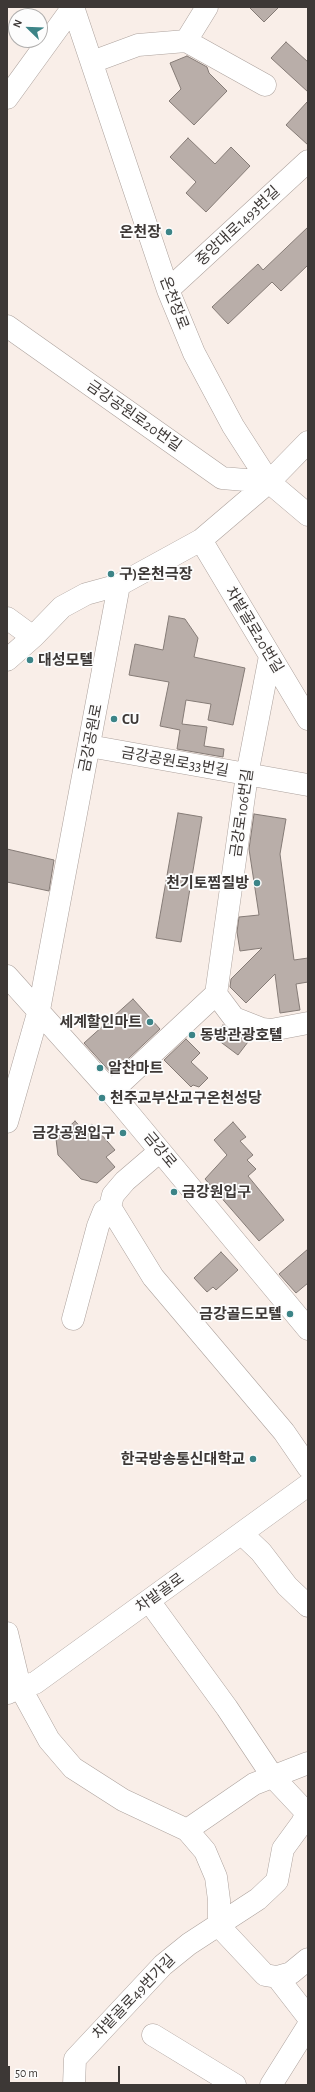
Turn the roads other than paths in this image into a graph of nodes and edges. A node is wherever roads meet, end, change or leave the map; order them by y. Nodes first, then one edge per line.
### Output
1 (73, 7) edge
2 (207, 7) edge
3 (186, 42) junction
4 (92, 62) junction
5 (266, 85) dead end
6 (7, 98) edge
7 (308, 162) edge
8 (168, 290) junction
9 (7, 326) edge
10 (308, 442) edge
11 (269, 482) junction
12 (308, 515) edge
13 (200, 540) junction
14 (119, 585) junction
15 (7, 618) edge
16 (34, 637) junction
17 (270, 656) junction
18 (7, 660) edge
19 (308, 719) edge
20 (89, 746) junction
21 (247, 775) junction
22 (308, 785) edge
23 (7, 976) edge
24 (216, 994) junction
25 (39, 1010) junction
26 (308, 1023) edge
27 (12, 1088) edge
28 (111, 1092) junction
29 (7, 1122) edge
30 (160, 1150) junction
31 (110, 1207) junction
32 (73, 1319) dead end
33 (308, 1329) edge
34 (308, 1467) edge
35 (308, 1485) edge
36 (242, 1534) junction
37 (149, 1600) junction
38 (308, 1606) edge
39 (7, 1633) edge
40 (13, 1690) edge
41 (308, 1764) edge
42 (273, 1777) junction
43 (306, 1809) edge
44 (187, 1830) junction
45 (219, 1926) junction
46 (308, 1959) edge
47 (277, 1977) junction
48 (308, 2017) edge
49 (308, 2026) edge
50 (152, 2035) dead end
51 (229, 2081) edge
52 (74, 2085) edge
53 (272, 2085) edge

1 - 4 street, 온천장로
1 - 6 street
2 - 3 street
3 - 4 street
3 - 5 street
4 - 8 street, 온천장로
7 - 8 street, 중앙대로1493번길
8 - 11 street, 온천장로
9 - 11 street, 금강공원로20번길
10 - 11 street
11 - 12 street, 온천장로
11 - 13 street
13 - 14 street
13 - 17 street, 차밭골로20번길
14 - 16 street
14 - 20 street, 금강공원로
15 - 16 street
16 - 18 street
17 - 19 street, 차밭골로20번길
17 - 21 street, 금강로106번길
20 - 21 street, 금강공원로33번길
20 - 25 street, 금강공원로
21 - 22 street, 금강공원로33번길
21 - 24 street, 금강로106번길
23 - 25 street, 금강로
24 - 26 street
24 - 28 street
25 - 27 street, 금강공원로
25 - 28 street, 금강로
27 - 29 street, 금강공원로
28 - 30 street, 금강로
30 - 31 street
30 - 33 street, 금강로
31 - 32 street
31 - 34 street
35 - 36 street, 차밭골로
36 - 37 street, 차밭골로
36 - 38 street
37 - 40 street, 차밭골로
37 - 42 street
39 - 40 street
40 - 44 street
41 - 42 street
42 - 43 street
42 - 44 street
43 - 45 street, 차밭골로49번가길
44 - 45 street
45 - 47 street
45 - 52 street, 차밭골로49번가길
46 - 47 street
47 - 48 street
49 - 53 street
50 - 51 street

